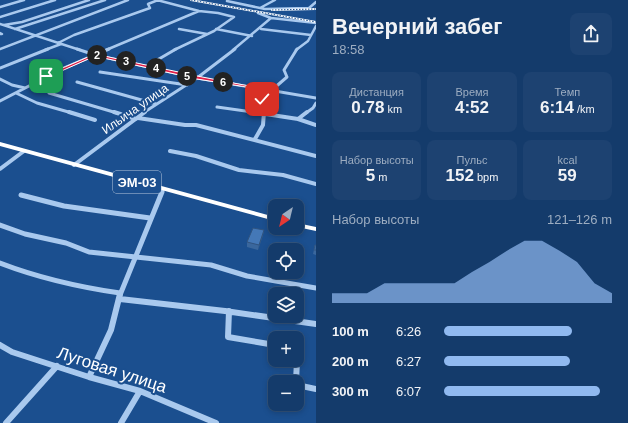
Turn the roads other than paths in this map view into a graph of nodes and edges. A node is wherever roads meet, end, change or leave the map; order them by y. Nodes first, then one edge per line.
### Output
1 (24, 0) edge
2 (55, 0) edge
3 (89, 0) edge
4 (105, 0) edge
5 (128, 0) edge
6 (158, 0) edge
7 (275, 0) edge
8 (228, 1) edge
9 (316, 2) edge
10 (0, 7) edge
11 (260, 8) junction
12 (200, 10) junction
13 (258, 13) dead end
14 (0, 17) edge
15 (271, 18) junction
16 (316, 23) edge
17 (2, 24) edge
18 (316, 26) edge
19 (15, 29) junction
20 (180, 29) dead end
21 (216, 29) junction
22 (260, 29) junction
23 (207, 34) junction
24 (313, 34) edge
25 (38, 36) junction
26 (252, 36) junction
27 (60, 43) junction
28 (0, 49) edge
29 (95, 55) junction
30 (147, 66) junction
31 (0, 68) edge
32 (100, 72) dead end
33 (197, 78) junction
34 (0, 79) edge
35 (77, 82) dead end
36 (187, 84) junction
37 (25, 88) junction
38 (270, 90) junction
39 (16, 93) junction
40 (49, 93) dead end
41 (316, 98) edge
42 (0, 101) edge
43 (316, 103) edge
44 (156, 104) junction
45 (217, 107) dead end
46 (265, 114) junction
47 (137, 118) junction
48 (298, 119) junction
49 (95, 120) dead end
50 (316, 125) edge
51 (255, 139) junction
52 (0, 144) edge
53 (24, 151) junction
54 (170, 151) dead end
55 (316, 156) edge
56 (74, 164) junction
57 (0, 169) edge
58 (316, 184) edge
59 (163, 189) junction
60 (21, 194) dead end
61 (268, 217) edge
62 (150, 218) junction
63 (0, 225) edge
64 (304, 226) edge
65 (316, 229) edge
66 (134, 256) junction
67 (0, 263) edge
68 (316, 288) edge
69 (120, 296) junction
70 (229, 311) junction
71 (316, 324) edge
72 (268, 344) edge
73 (0, 345) edge
74 (57, 366) junction
75 (89, 377) junction
76 (304, 385) edge
77 (316, 389) edge
78 (140, 391) junction
79 (6, 423) edge
80 (121, 423) edge
81 (216, 423) edge

1 - 10 street
2 - 14 street
3 - 17 street
4 - 19 street
5 - 25 street
6 - 12 street
6 - 27 street
7 - 11 street
8 - 11 street
9 - 11 street
12 - 21 street
12 - 29 street
13 - 15 street
15 - 16 street
15 - 22 street, Ильича улица
17 - 19 street
18 - 24 street
19 - 25 street
20 - 23 street
21 - 23 street
21 - 26 street
22 - 24 street
22 - 26 street, Ильича улица
23 - 30 street
24 - 38 street
25 - 27 street
25 - 28 street
26 - 33 street, Ильича улица
27 - 29 street
27 - 31 street
29 - 30 street
29 - 37 street
30 - 33 street
32 - 36 street
33 - 36 street, Ильича улица
33 - 38 street
34 - 37 street
35 - 44 street
36 - 44 street, Ильича улица
37 - 39 street
38 - 41 street
38 - 46 street
39 - 42 street
39 - 49 street
40 - 47 street
43 - 48 street
44 - 47 street, Ильича улица
45 - 46 street
46 - 48 street
46 - 51 street
47 - 51 street
47 - 56 street, Ильича улица
48 - 50 street
51 - 55 street
52 - 53 highway, ЭМ-03
53 - 56 highway, ЭМ-03
53 - 57 street
54 - 58 street
56 - 59 highway, ЭМ-03
59 - 61 highway, ЭМ-03
59 - 62 street
60 - 62 street
62 - 66 street
63 - 66 street
64 - 65 highway
66 - 68 street
66 - 69 street
67 - 69 street
69 - 70 street
69 - 75 street
70 - 71 street
70 - 72 street
73 - 74 street, Луговая улица
74 - 75 street, Луговая улица
74 - 79 street
75 - 78 street, Луговая улица
76 - 77 street
78 - 80 street
78 - 81 street, Луговая улица

